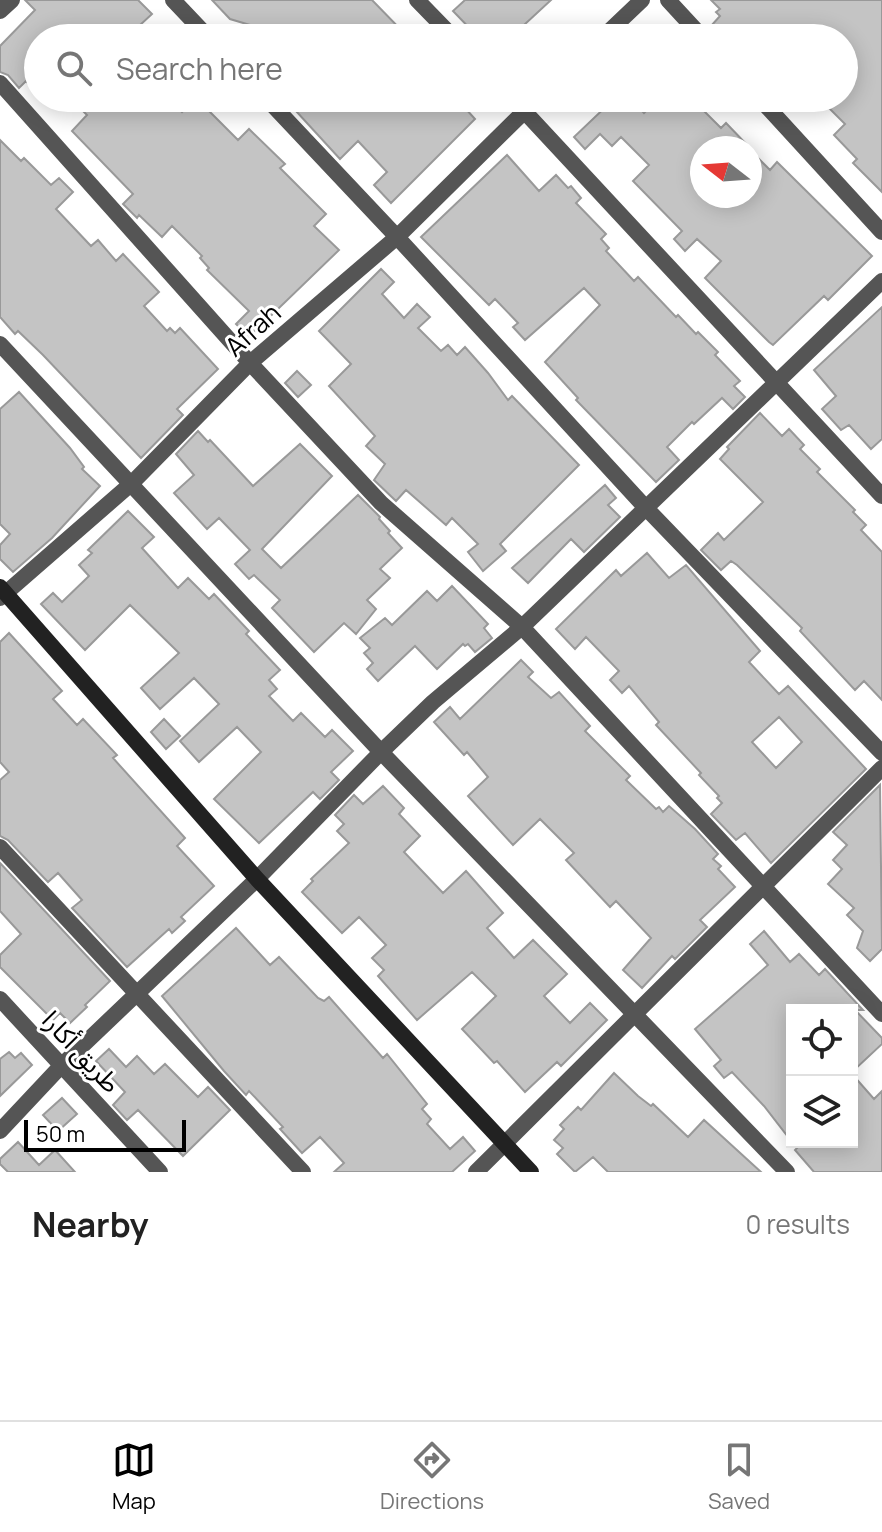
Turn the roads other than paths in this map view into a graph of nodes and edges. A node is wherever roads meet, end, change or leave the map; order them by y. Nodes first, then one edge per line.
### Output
1 (12, 0) edge
2 (173, 0) edge
3 (417, 0) edge
4 (642, 0) edge
5 (668, 0) edge
6 (0, 11) edge
7 (196, 24) edge
8 (440, 24) edge
9 (617, 24) edge
10 (690, 24) edge
11 (0, 83) edge
12 (24, 110) edge
13 (26, 112) edge
14 (279, 112) edge
15 (524, 112) edge
16 (526, 112) edge
17 (772, 112) edge
18 (882, 232) edge
19 (397, 237) junction
20 (882, 281) edge
21 (0, 344) edge
22 (250, 363) junction
23 (774, 382) junction
24 (132, 483) junction
25 (882, 496) edge
26 (645, 507) junction
27 (2, 592) edge
28 (522, 627) junction
29 (381, 752) junction
30 (882, 753) edge
31 (882, 768) edge
32 (0, 847) edge
33 (257, 879) junction
34 (763, 885) junction
35 (137, 993) junction
36 (0, 999) edge
37 (634, 1014) junction
38 (882, 1014) edge
39 (61, 1066) junction
40 (0, 1131) edge
41 (504, 1143) junction
42 (160, 1172) edge
43 (303, 1172) edge
44 (476, 1172) edge
45 (531, 1172) edge
46 (787, 1172) edge

1 - 6 street
2 - 7 street
3 - 8 street
4 - 9 street
5 - 10 street
11 - 12 street
13 - 22 street
14 - 19 street
15 - 19 street, Afrah
16 - 23 street
17 - 18 street
19 - 22 street, Afrah
19 - 26 street
20 - 23 street
21 - 24 street
22 - 24 street, Afrah
22 - 28 street
23 - 25 street
23 - 26 street
24 - 27 street, Afrah
24 - 29 street
26 - 28 street
26 - 30 street
27 - 33 street
28 - 29 street
28 - 34 street
29 - 33 street
29 - 37 street
31 - 34 street
32 - 35 street
33 - 35 street
33 - 41 street
34 - 37 street
34 - 38 street
35 - 39 street
35 - 43 street
36 - 39 street, طريق أكارا
37 - 41 street
37 - 46 street
39 - 40 street
39 - 42 street, طريق أكارا
41 - 44 street
41 - 45 street

